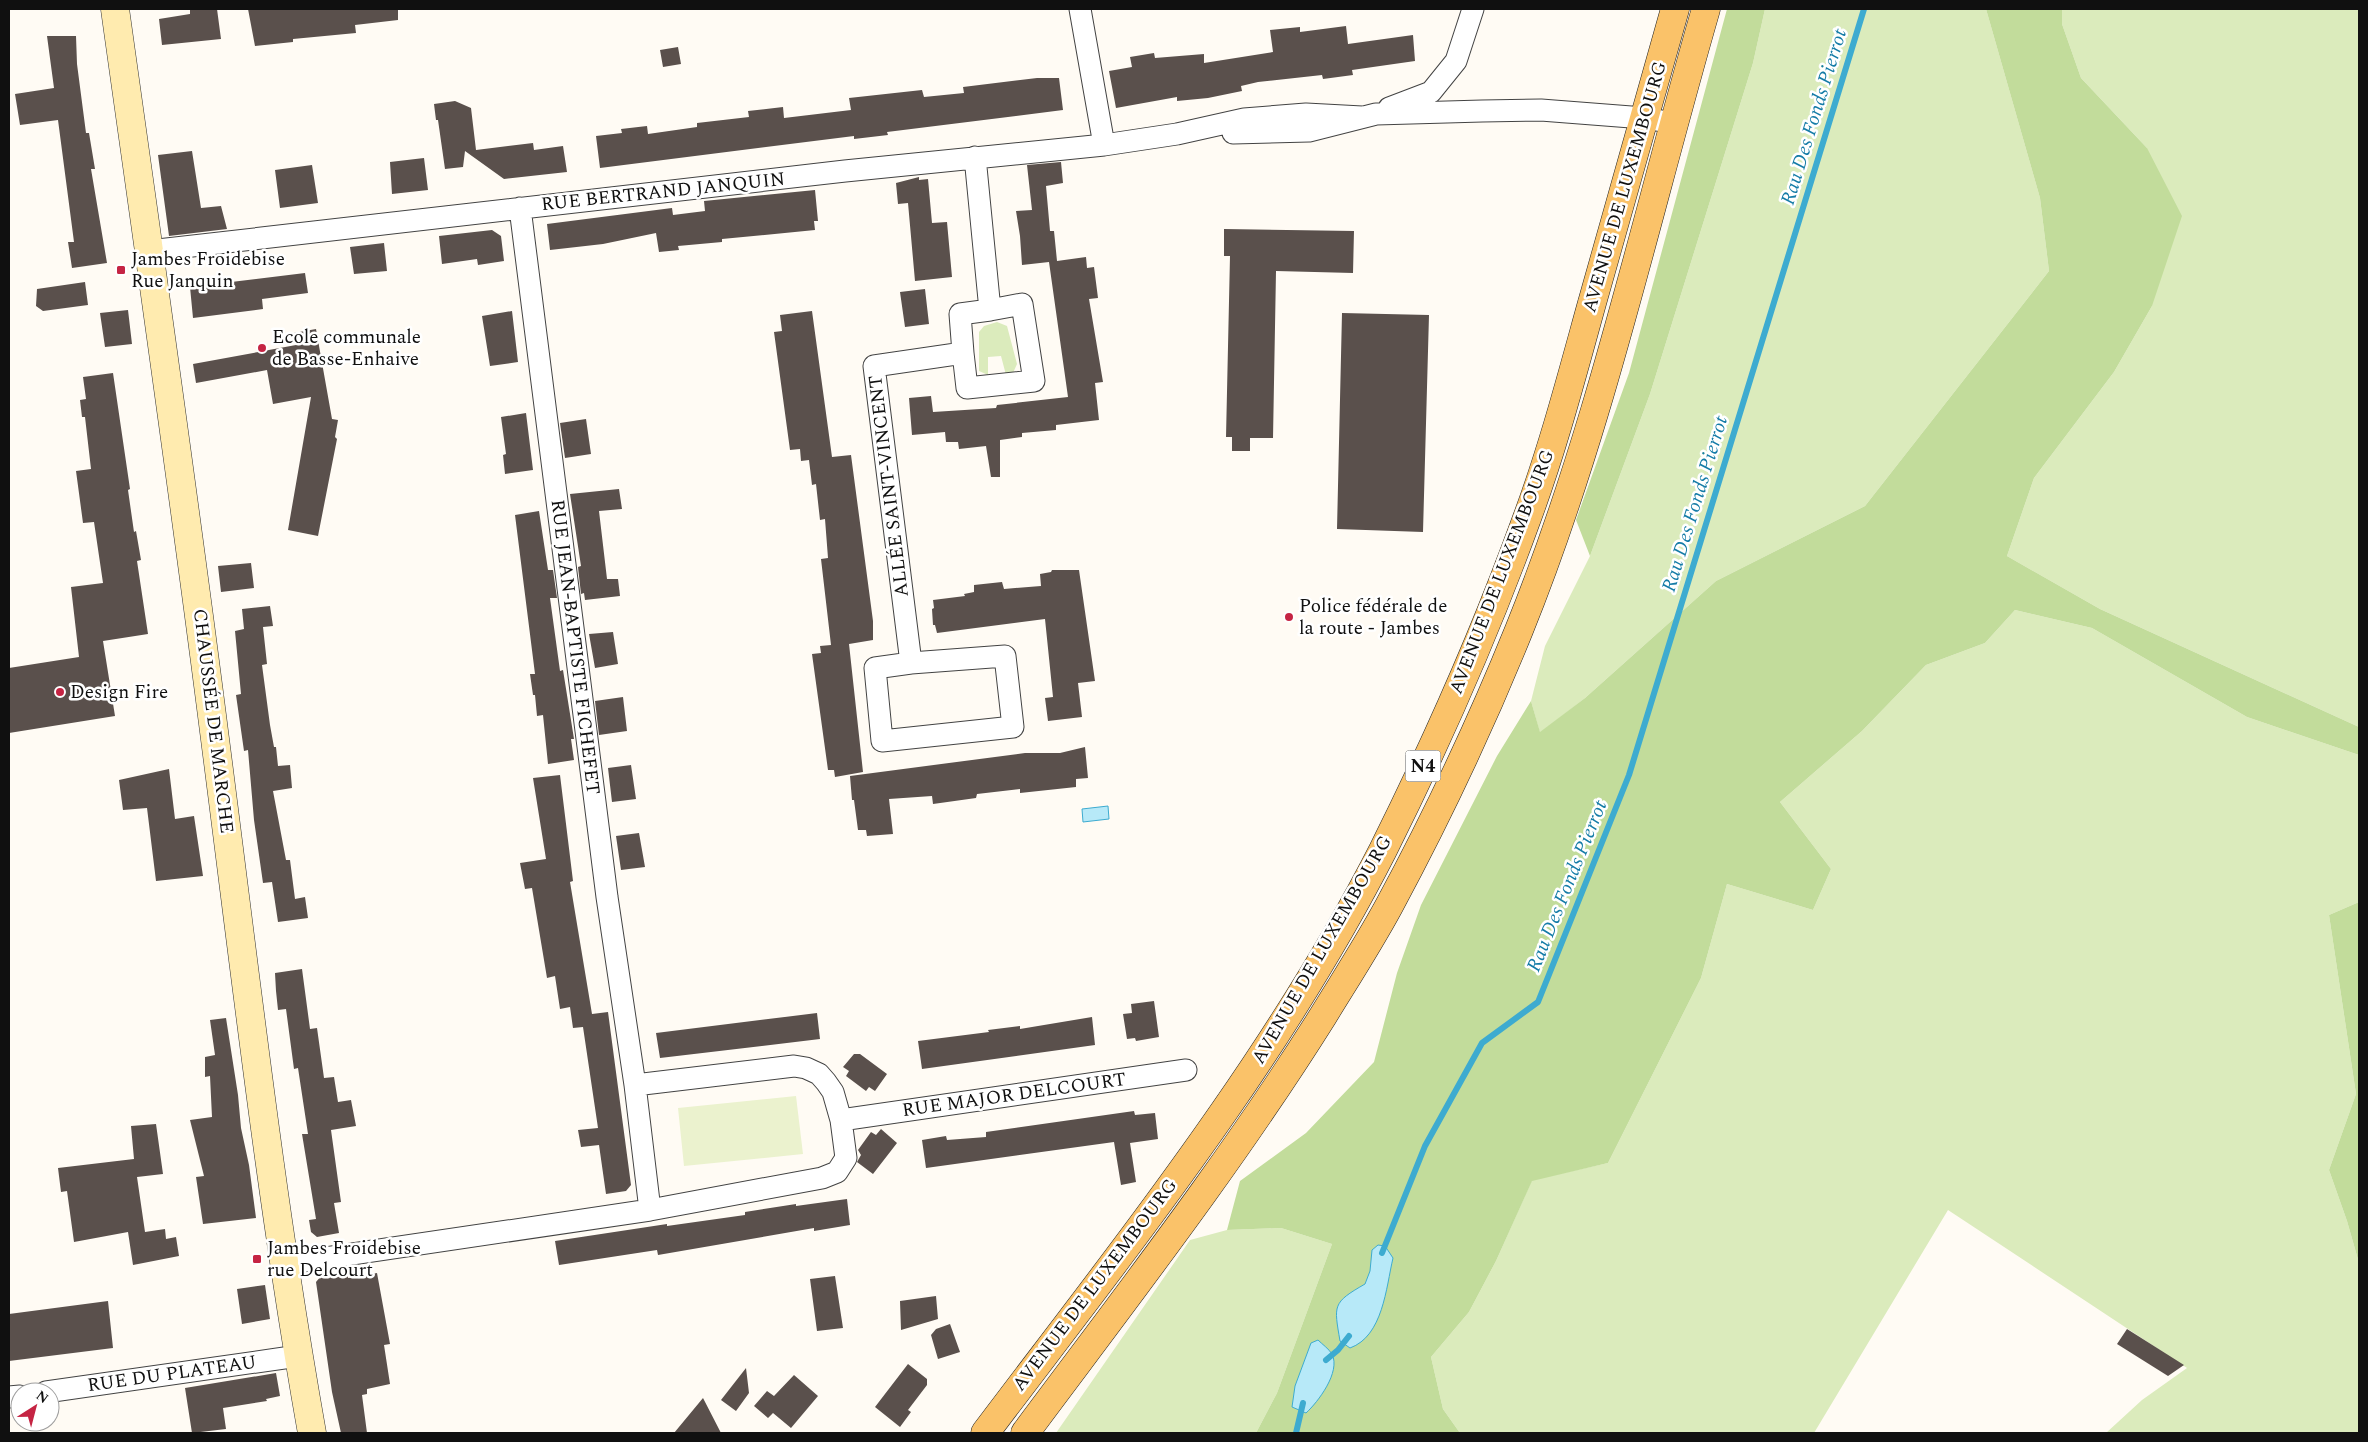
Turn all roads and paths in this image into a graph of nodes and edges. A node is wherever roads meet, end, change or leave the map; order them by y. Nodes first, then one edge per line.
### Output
1 (115, 9) edge
2 (1080, 9) edge
3 (1473, 9) edge
4 (1675, 9) edge
5 (1706, 9) edge
6 (1369, 115) junction
7 (1644, 118) junction
8 (1674, 123) junction
9 (1104, 146) junction
10 (975, 157) junction
11 (520, 208) junction
12 (149, 251) junction
13 (990, 310) junction
14 (962, 353) junction
15 (911, 663) junction
16 (1186, 1070) dead end
17 (635, 1085) junction
18 (841, 1120) junction
19 (650, 1210) junction
20 (285, 1264) junction
21 (298, 1356) junction
22 (60, 1390) edge
23 (312, 1433) edge
24 (985, 1433) edge
25 (1025, 1433) edge

1 - 12 main road, CHAUSSÉE DE MARCHE
2 - 9 street
3 - 6 street
4 - 7 main road, AVENUE DE LUXEMBOURG / N4
5 - 8 main road, AVENUE DE LUXEMBOURG / N4
6 - 7 street, RUE BERTRAND JANQUIN
6 - 9 street, RUE BERTRAND JANQUIN
7 - 8 street, RUE BERTRAND JANQUIN
7 - 24 main road, AVENUE DE LUXEMBOURG / N4
8 - 25 main road, AVENUE DE LUXEMBOURG / N4
9 - 10 street, RUE BERTRAND JANQUIN
10 - 11 street, RUE BERTRAND JANQUIN
10 - 13 street
11 - 12 street, RUE BERTRAND JANQUIN
11 - 17 street, RUE JEAN-BAPTISTE FICHEFET
12 - 20 main road, CHAUSSÉE DE MARCHE
13 - 14 street
13 - 14 street
14 - 15 street, ALLÉE SAINT-VINCENT
15 - 15 street
16 - 18 street, RUE MAJOR DELCOURT
17 - 18 street
17 - 19 street, RUE JEAN-BAPTISTE FICHEFET
18 - 19 street
19 - 20 street
20 - 21 main road, CHAUSSÉE DE MARCHE
21 - 22 street, RUE DU PLATEAU
21 - 23 main road, CHAUSSÉE DE MARCHE

